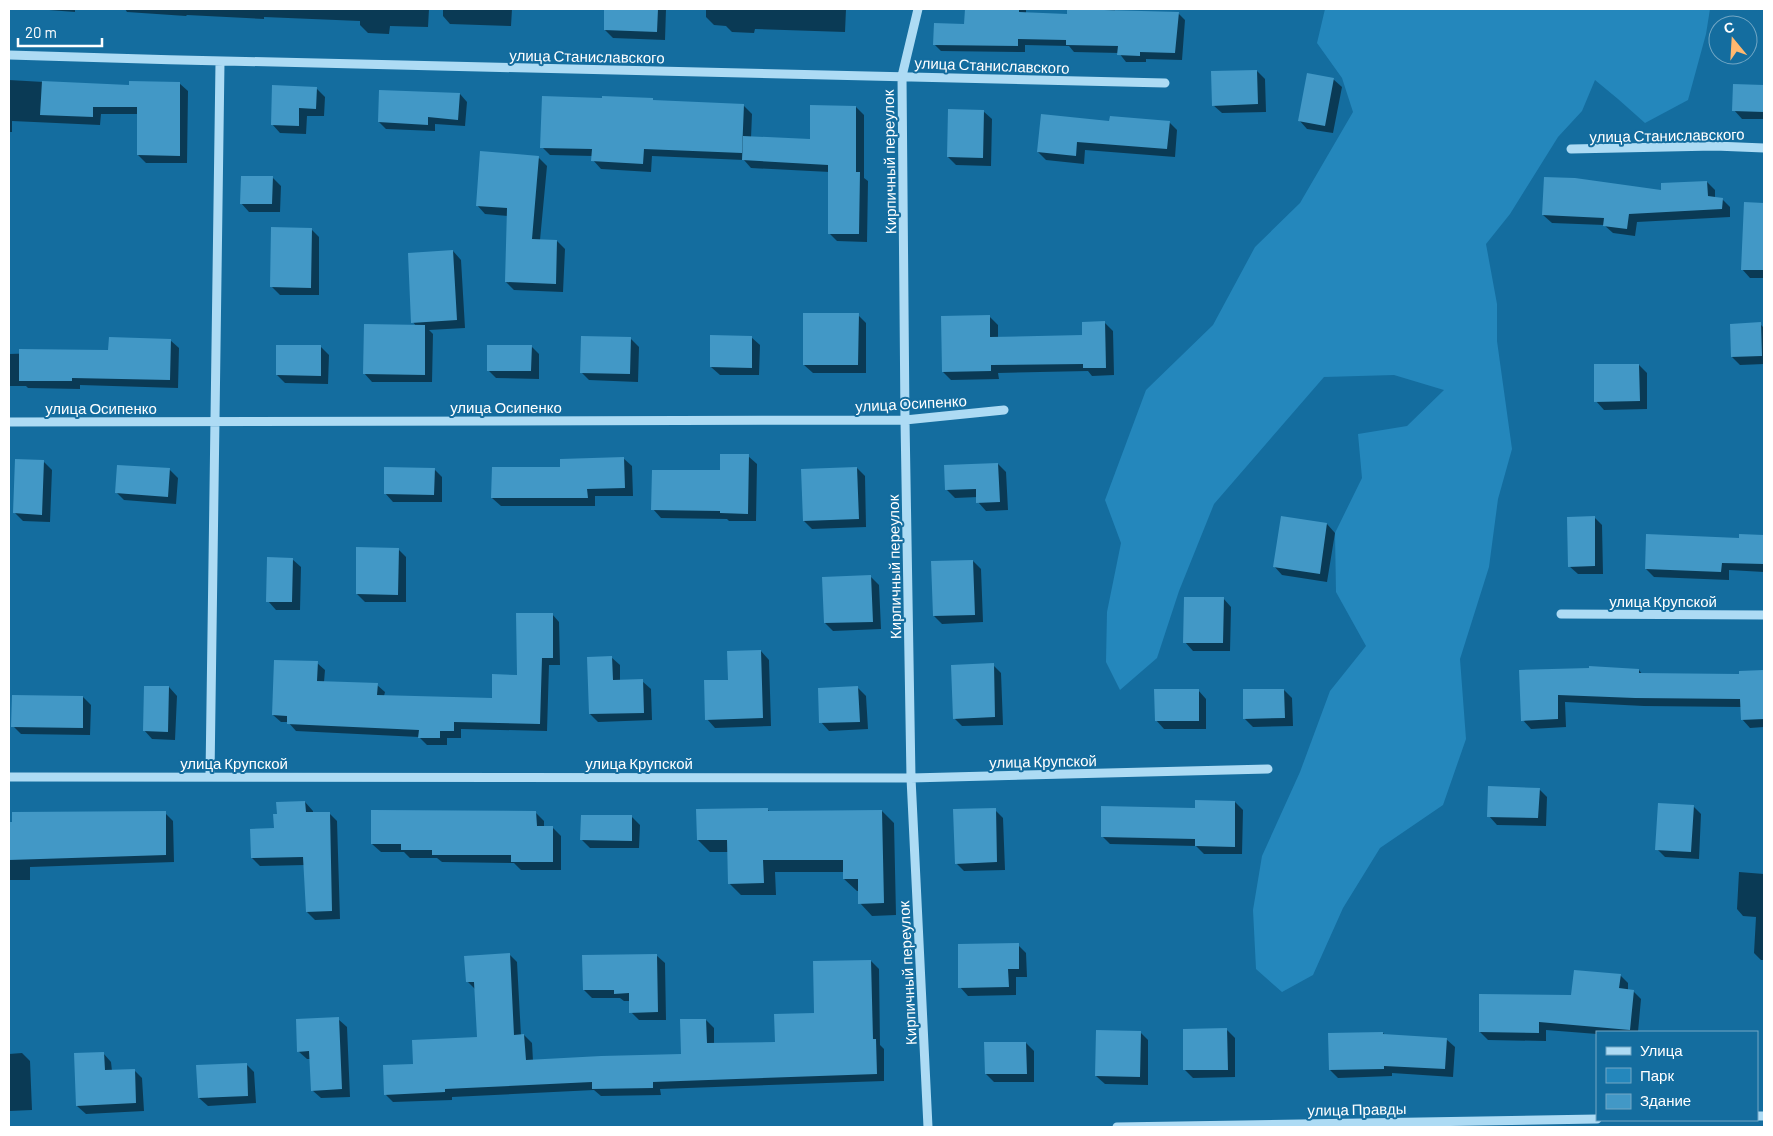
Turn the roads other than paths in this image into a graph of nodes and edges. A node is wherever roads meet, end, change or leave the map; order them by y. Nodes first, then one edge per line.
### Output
1 (918, 9) edge
2 (9, 55) edge
3 (220, 62) junction
4 (902, 76) junction
5 (1165, 84) dead end
6 (1764, 148) edge
7 (1570, 149) dead end
8 (1004, 410) dead end
9 (905, 420) junction
10 (9, 422) edge
11 (215, 422) junction
12 (1561, 614) dead end
13 (1764, 615) edge
14 (1268, 769) dead end
15 (210, 776) junction
16 (9, 777) edge
17 (911, 778) junction
18 (1596, 1119) edge
19 (928, 1127) edge
20 (1118, 1127) edge

1 - 4 street, Кирпичный переулок
2 - 3 street, улица Станиславского
3 - 4 street, улица Станиславского
3 - 11 street
4 - 5 street, улица Станиславского
4 - 9 street, Кирпичный переулок
6 - 7 street, улица Станиславского
8 - 9 street, улица Осипенко
9 - 11 street, улица Осипенко
9 - 17 street, Кирпичный переулок
10 - 11 street, улица Осипенко
11 - 15 street
12 - 13 street, улица Крупской
14 - 17 street, улица Крупской
15 - 16 street, улица Крупской
15 - 17 street, улица Крупской
17 - 19 street, Кирпичный переулок
18 - 20 street, улица Правды

